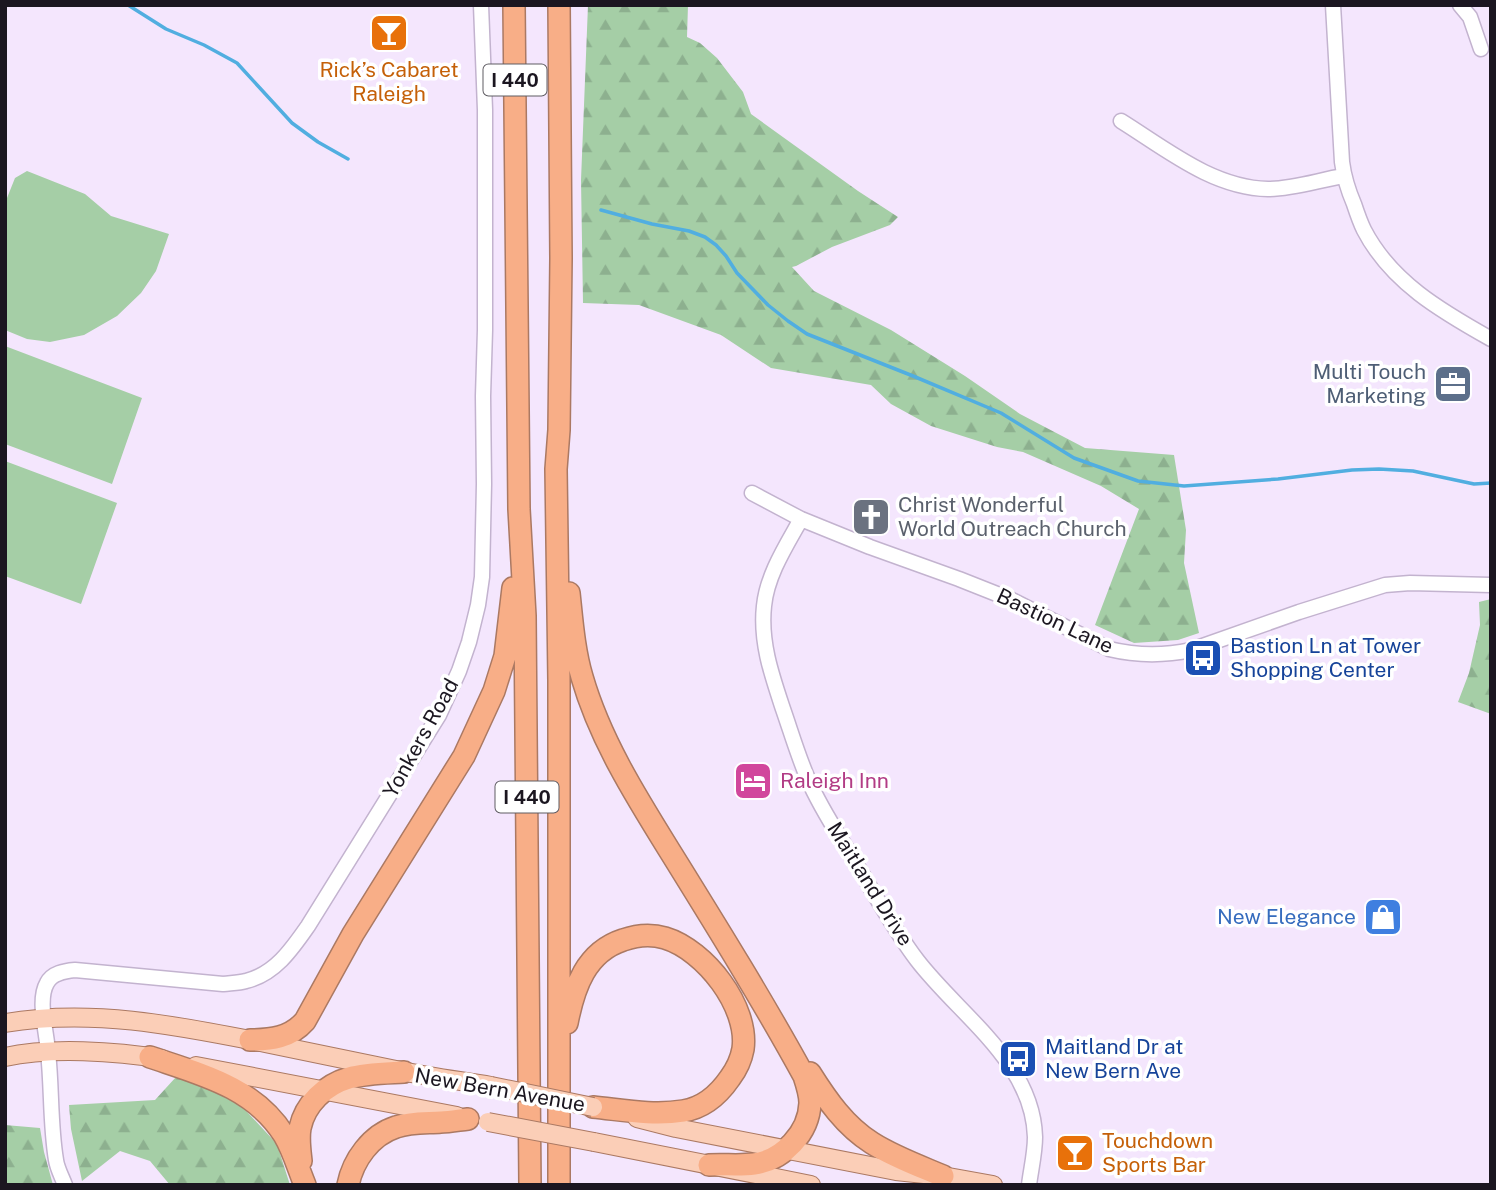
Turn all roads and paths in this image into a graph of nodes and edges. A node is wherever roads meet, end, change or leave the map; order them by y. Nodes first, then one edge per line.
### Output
1 (481, 5) edge
2 (514, 5) edge
3 (559, 5) edge
4 (1334, 5) edge
5 (1460, 5) edge
6 (1481, 49) dead end
7 (1121, 121) dead end
8 (1344, 176) junction
9 (1491, 339) edge
10 (752, 493) dead end
11 (519, 509) junction
12 (800, 519) junction
13 (556, 524) junction
14 (1491, 585) edge
15 (770, 1014) junction
16 (43, 1017) junction
17 (5, 1023) edge
18 (250, 1040) junction
19 (48, 1052) junction
20 (5, 1057) edge
21 (150, 1057) junction
22 (559, 1070) junction
23 (404, 1072) junction
24 (323, 1091) junction
25 (593, 1107) junction
26 (478, 1120) junction
27 (787, 1149) junction
28 (709, 1164) junction
29 (943, 1176) junction
30 (304, 1182) edge
31 (530, 1184) edge
32 (65, 1185) edge
33 (348, 1185) edge
34 (559, 1185) edge
35 (811, 1185) edge
36 (993, 1185) edge
37 (1029, 1185) edge

1 - 16 street, Yonkers Road
2 - 11 highway, I 440
3 - 13 highway, I 440
4 - 8 street
5 - 6 street
7 - 8 street
8 - 9 street
10 - 12 street, Bastion Lane
11 - 18 highway
11 - 31 highway, I 440
12 - 14 street, Bastion Lane
12 - 37 street, Maitland Drive
13 - 15 highway
13 - 22 highway, I 440
15 - 27 highway
15 - 29 highway
16 - 17 main road, New Bern Avenue
16 - 18 main road, New Bern Avenue
16 - 19 street, Yonkers Road
18 - 23 main road, New Bern Avenue
19 - 20 main road, New Bern Avenue
19 - 21 main road, New Bern Avenue
19 - 32 street, Yonkers Road
21 - 24 main road, New Bern Avenue
21 - 30 highway
22 - 25 highway
22 - 34 highway, I 440
23 - 24 highway
23 - 25 main road, New Bern Avenue, bridge
24 - 26 main road, New Bern Avenue
24 - 30 highway
25 - 27 main road, New Bern Avenue
26 - 28 main road, New Bern Avenue, bridge
26 - 33 highway
27 - 28 highway
27 - 29 main road, New Bern Avenue
28 - 35 main road, New Bern Avenue
29 - 36 main road, New Bern Avenue

